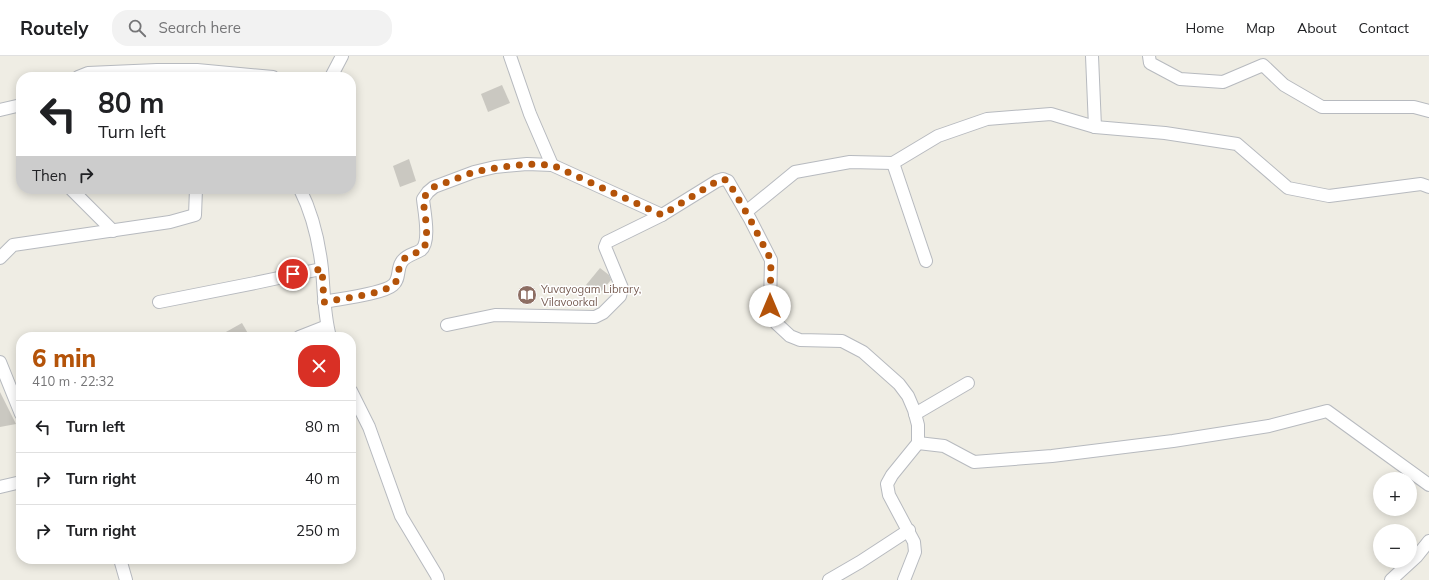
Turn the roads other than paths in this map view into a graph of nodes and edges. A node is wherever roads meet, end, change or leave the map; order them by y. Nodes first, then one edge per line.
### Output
1 (342, 56) edge
2 (510, 56) edge
3 (1092, 56) edge
4 (1149, 56) edge
5 (111, 72) edge
6 (184, 72) edge
7 (334, 72) edge
8 (16, 105) edge
9 (0, 110) edge
10 (1429, 111) edge
11 (1095, 127) junction
12 (893, 162) junction
13 (552, 165) junction
14 (1429, 187) edge
15 (76, 194) edge
16 (196, 194) edge
17 (302, 194) edge
18 (746, 212) junction
19 (662, 215) junction
20 (113, 231) junction
21 (0, 258) edge
22 (926, 260) dead end
23 (322, 269) junction
24 (159, 302) dead end
25 (324, 302) junction
26 (447, 325) dead end
27 (328, 331) edge
28 (0, 362) edge
29 (968, 383) dead end
30 (356, 401) edge
31 (16, 402) edge
32 (915, 414) junction
33 (918, 443) junction
34 (16, 483) edge
35 (1429, 485) edge
36 (0, 487) edge
37 (909, 530) junction
38 (1429, 541) edge
39 (121, 564) edge
40 (126, 580) edge
41 (438, 580) edge
42 (829, 580) edge
43 (904, 580) edge
44 (1391, 580) edge

1 - 7 street
2 - 13 street
3 - 11 street
4 - 10 street
5 - 6 street
8 - 9 street
11 - 12 street
11 - 14 street
12 - 18 street
12 - 22 street
13 - 19 street
13 - 25 street
15 - 20 street
16 - 20 street
17 - 23 street
18 - 19 street
18 - 32 street
19 - 26 street
20 - 21 street
23 - 24 street
23 - 25 street
25 - 27 street
28 - 31 street
29 - 32 street
30 - 41 street
32 - 33 street
33 - 35 street
33 - 37 street
34 - 36 street
37 - 42 street
37 - 43 street
38 - 44 street
39 - 40 street

